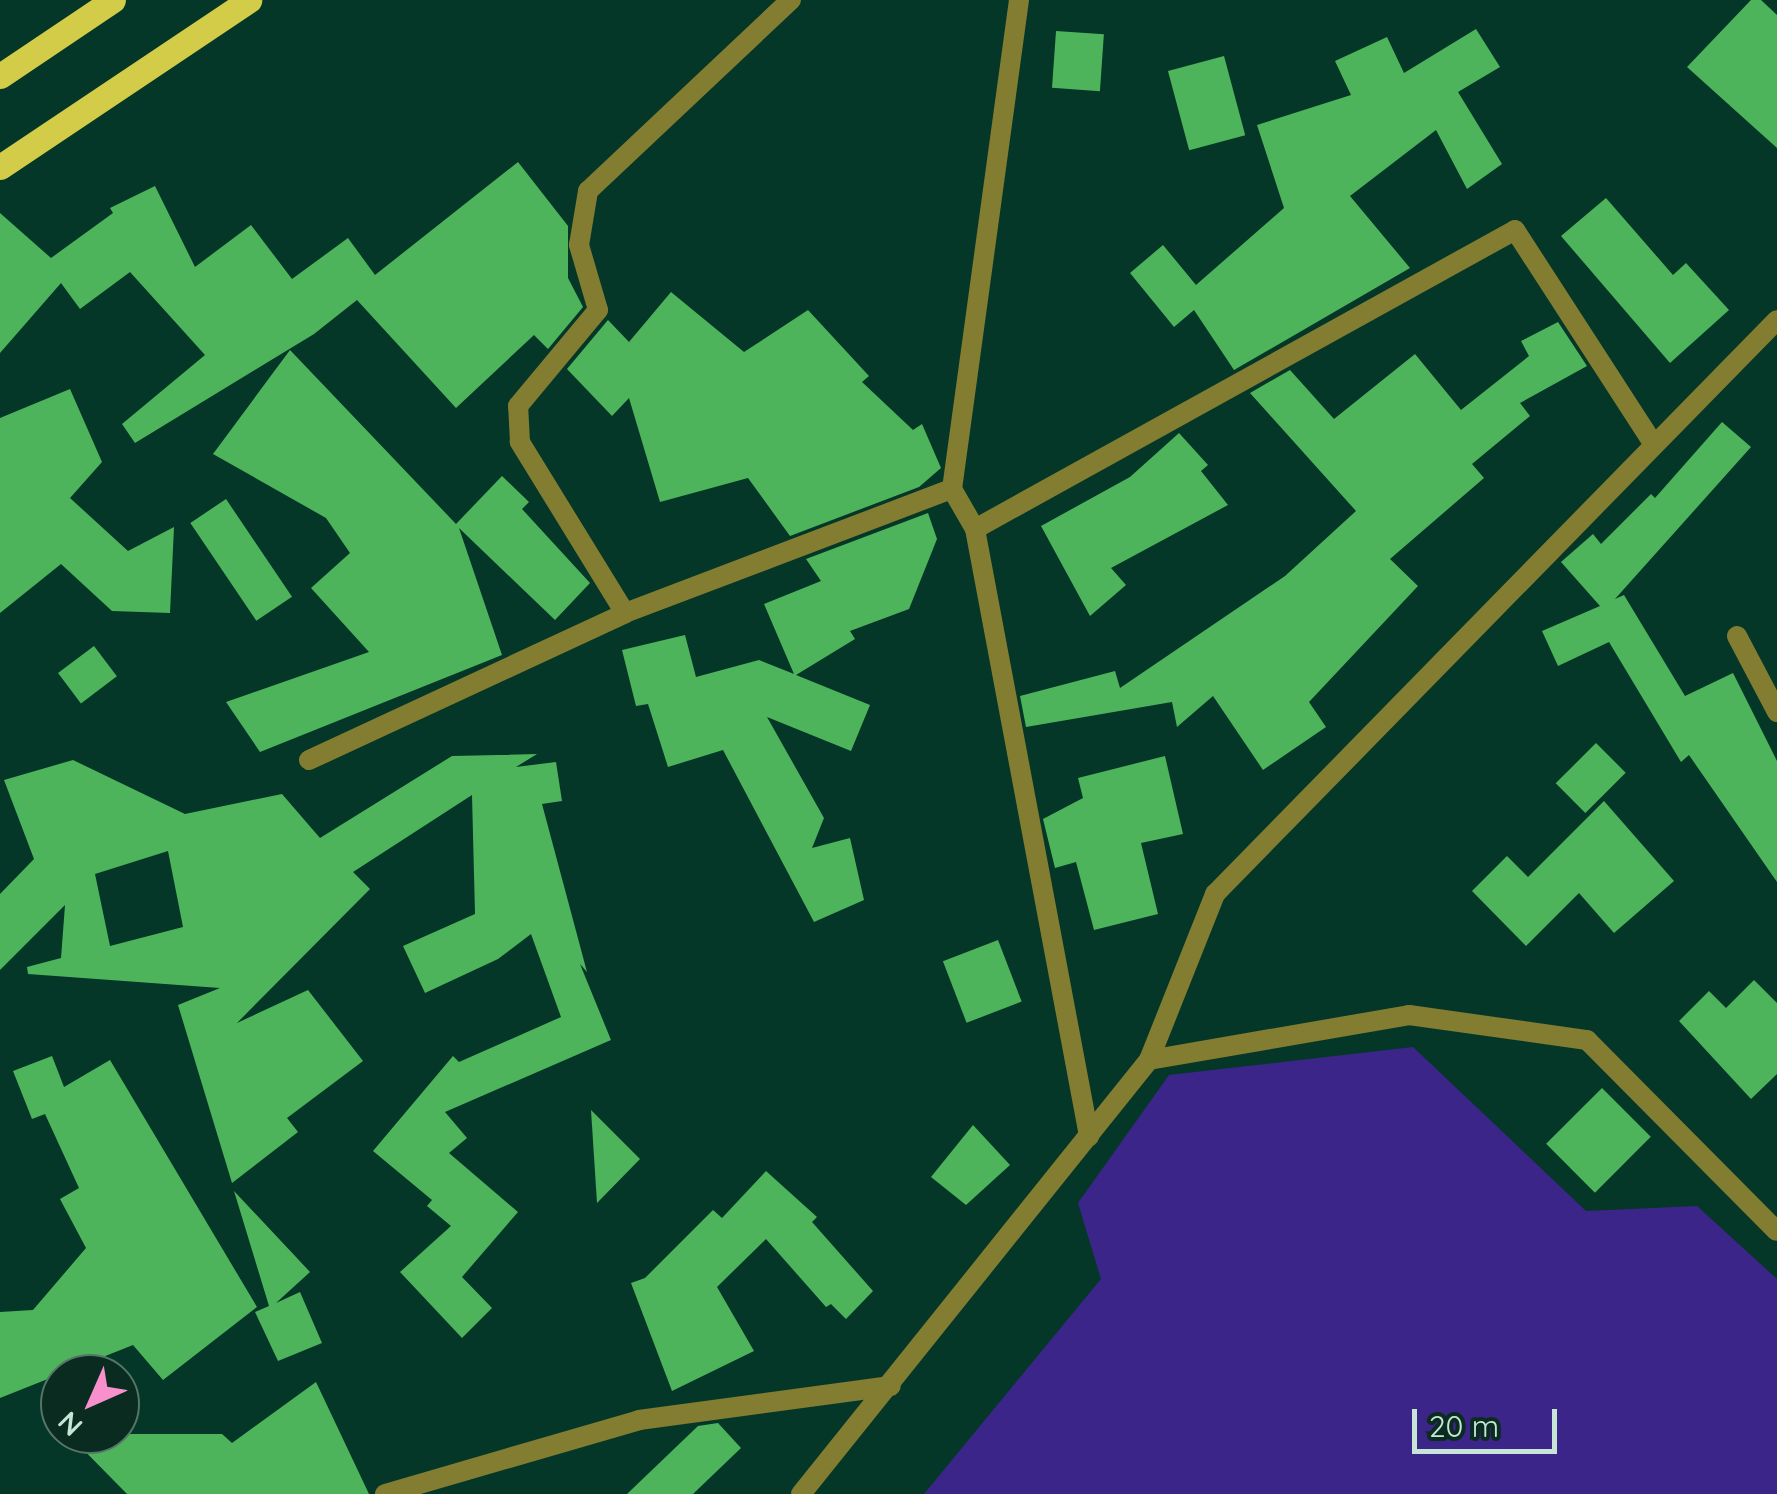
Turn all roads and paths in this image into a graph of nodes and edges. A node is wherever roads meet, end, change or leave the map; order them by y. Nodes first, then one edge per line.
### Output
1 (113, 0) edge
2 (249, 0) edge
3 (791, 0) edge
4 (1019, 0) edge
5 (0, 76) edge
6 (0, 167) edge
7 (1777, 320) edge
8 (1654, 445) junction
9 (952, 489) junction
10 (975, 529) junction
11 (626, 613) junction
12 (1737, 636) dead end
13 (1777, 712) edge
14 (309, 760) dead end
15 (1149, 1060) junction
16 (1089, 1136) junction
17 (1777, 1232) edge
18 (891, 1386) junction
19 (386, 1494) edge
20 (801, 1494) edge

1 - 5 main road
2 - 6 main road
3 - 11 street
4 - 9 street
7 - 8 street
8 - 10 street
8 - 15 street
9 - 10 street
9 - 11 street
10 - 16 street
11 - 14 street
12 - 13 street
15 - 16 street
15 - 17 street
16 - 18 street
18 - 19 street
18 - 20 street

